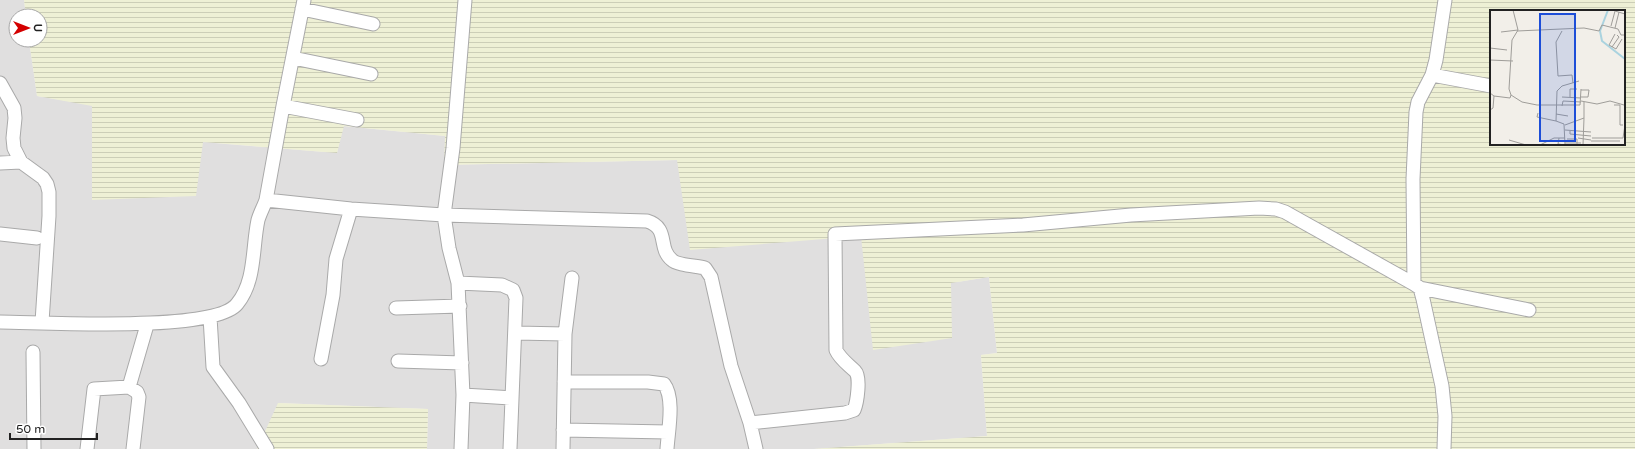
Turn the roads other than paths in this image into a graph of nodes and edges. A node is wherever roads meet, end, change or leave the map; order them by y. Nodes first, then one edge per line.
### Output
1 (465, 0) edge
2 (1445, 0) edge
3 (303, 4) edge
4 (373, 24) dead end
5 (293, 58) junction
6 (371, 74) dead end
7 (1432, 75) junction
8 (0, 83) edge
9 (1490, 86) edge
10 (283, 106) junction
11 (357, 120) dead end
12 (21, 162) junction
13 (0, 163) edge
14 (266, 200) junction
15 (351, 209) junction
16 (444, 215) junction
17 (0, 234) edge
18 (37, 238) dead end
19 (572, 278) dead end
20 (458, 283) junction
21 (1417, 286) junction
22 (460, 306) junction
23 (396, 308) dead end
24 (1529, 310) dead end
25 (210, 318) junction
26 (0, 322) edge
27 (42, 322) junction
28 (147, 325) junction
29 (516, 333) junction
30 (565, 334) junction
31 (33, 352) dead end
32 (321, 359) dead end
33 (398, 361) dead end
34 (462, 363) junction
35 (564, 382) junction
36 (129, 387) junction
37 (463, 395) junction
38 (512, 398) junction
39 (750, 423) junction
40 (563, 430) junction
41 (668, 432) junction
42 (34, 449) edge
43 (87, 449) edge
44 (133, 449) edge
45 (267, 449) edge
46 (461, 449) edge
47 (510, 449) edge
48 (563, 449) edge
49 (667, 449) edge
50 (756, 449) edge
51 (1444, 449) edge

1 - 16 street
2 - 7 street
3 - 4 street
3 - 5 street
5 - 6 street
5 - 10 street
7 - 9 street
7 - 21 street
8 - 12 street
10 - 11 street
10 - 14 street
12 - 13 street
12 - 27 street
14 - 15 street
14 - 25 street
15 - 16 street
15 - 32 street
16 - 20 street
16 - 39 street
17 - 18 street
19 - 30 street
20 - 22 street
20 - 29 street
21 - 24 street
21 - 39 street
21 - 51 street
22 - 23 street
22 - 34 street
25 - 28 street
25 - 45 street
26 - 27 street
27 - 28 street
28 - 36 street
29 - 30 street
29 - 38 street
30 - 35 street
31 - 42 street
33 - 34 street
34 - 37 street
35 - 40 street
35 - 41 street
36 - 43 street
36 - 44 street
37 - 38 street
37 - 46 street
38 - 47 street
39 - 50 street
40 - 41 street
40 - 48 street
41 - 49 street

